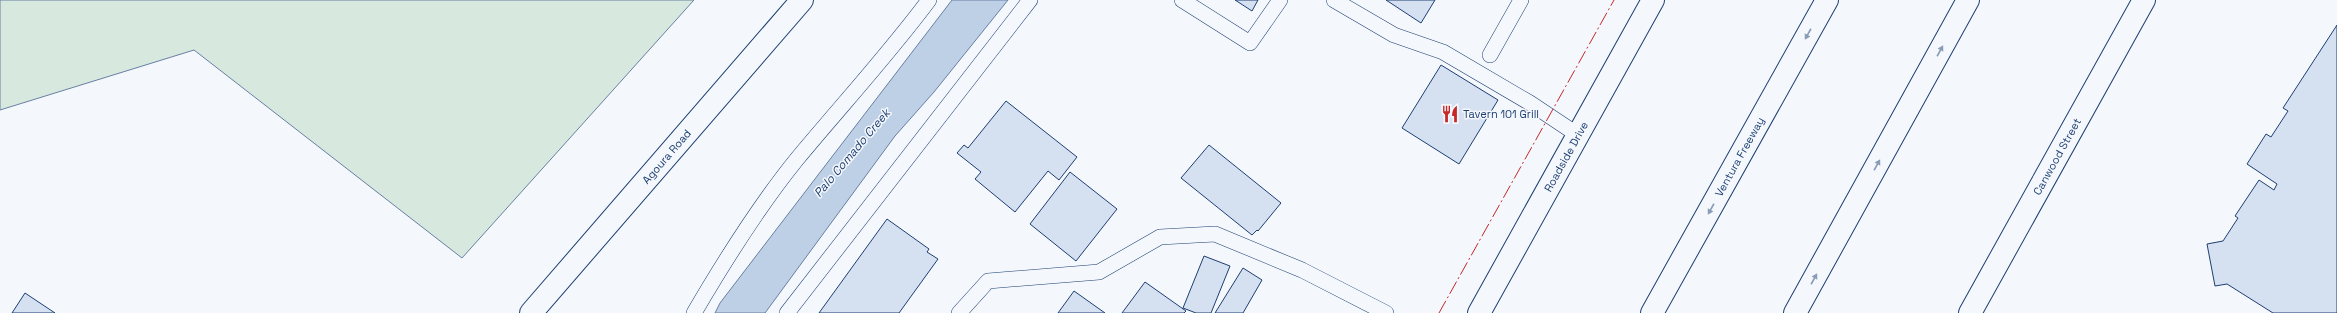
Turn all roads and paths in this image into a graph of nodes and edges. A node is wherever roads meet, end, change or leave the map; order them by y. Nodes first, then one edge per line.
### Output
1 (802, 0) edge
2 (929, 0) edge
3 (1030, 0) edge
4 (1182, 0) edge
5 (1280, 0) edge
6 (1334, 0) edge
7 (1521, 0) edge
8 (1653, 0) edge
9 (1827, 0) edge
10 (1968, 0) edge
11 (2144, 0) edge
12 (1490, 56) dead end
13 (1578, 135) junction
14 (531, 313) edge
15 (694, 313) edge
16 (788, 313) edge
17 (959, 313) edge
18 (1386, 313) edge
19 (1479, 313) edge
20 (1652, 313) edge
21 (1795, 313) edge
22 (1970, 313) edge

1 - 14 main road, Agoura Road
2 - 15 lane
3 - 16 lane
4 - 5 lane
6 - 13 lane
7 - 12 lane
8 - 13 main road, Roadside Drive
9 -> 20 main road, Ventura Freeway
21 -> 10 main road
11 - 22 main road, Canwood Street
13 - 19 main road, Roadside Drive
17 - 18 lane

